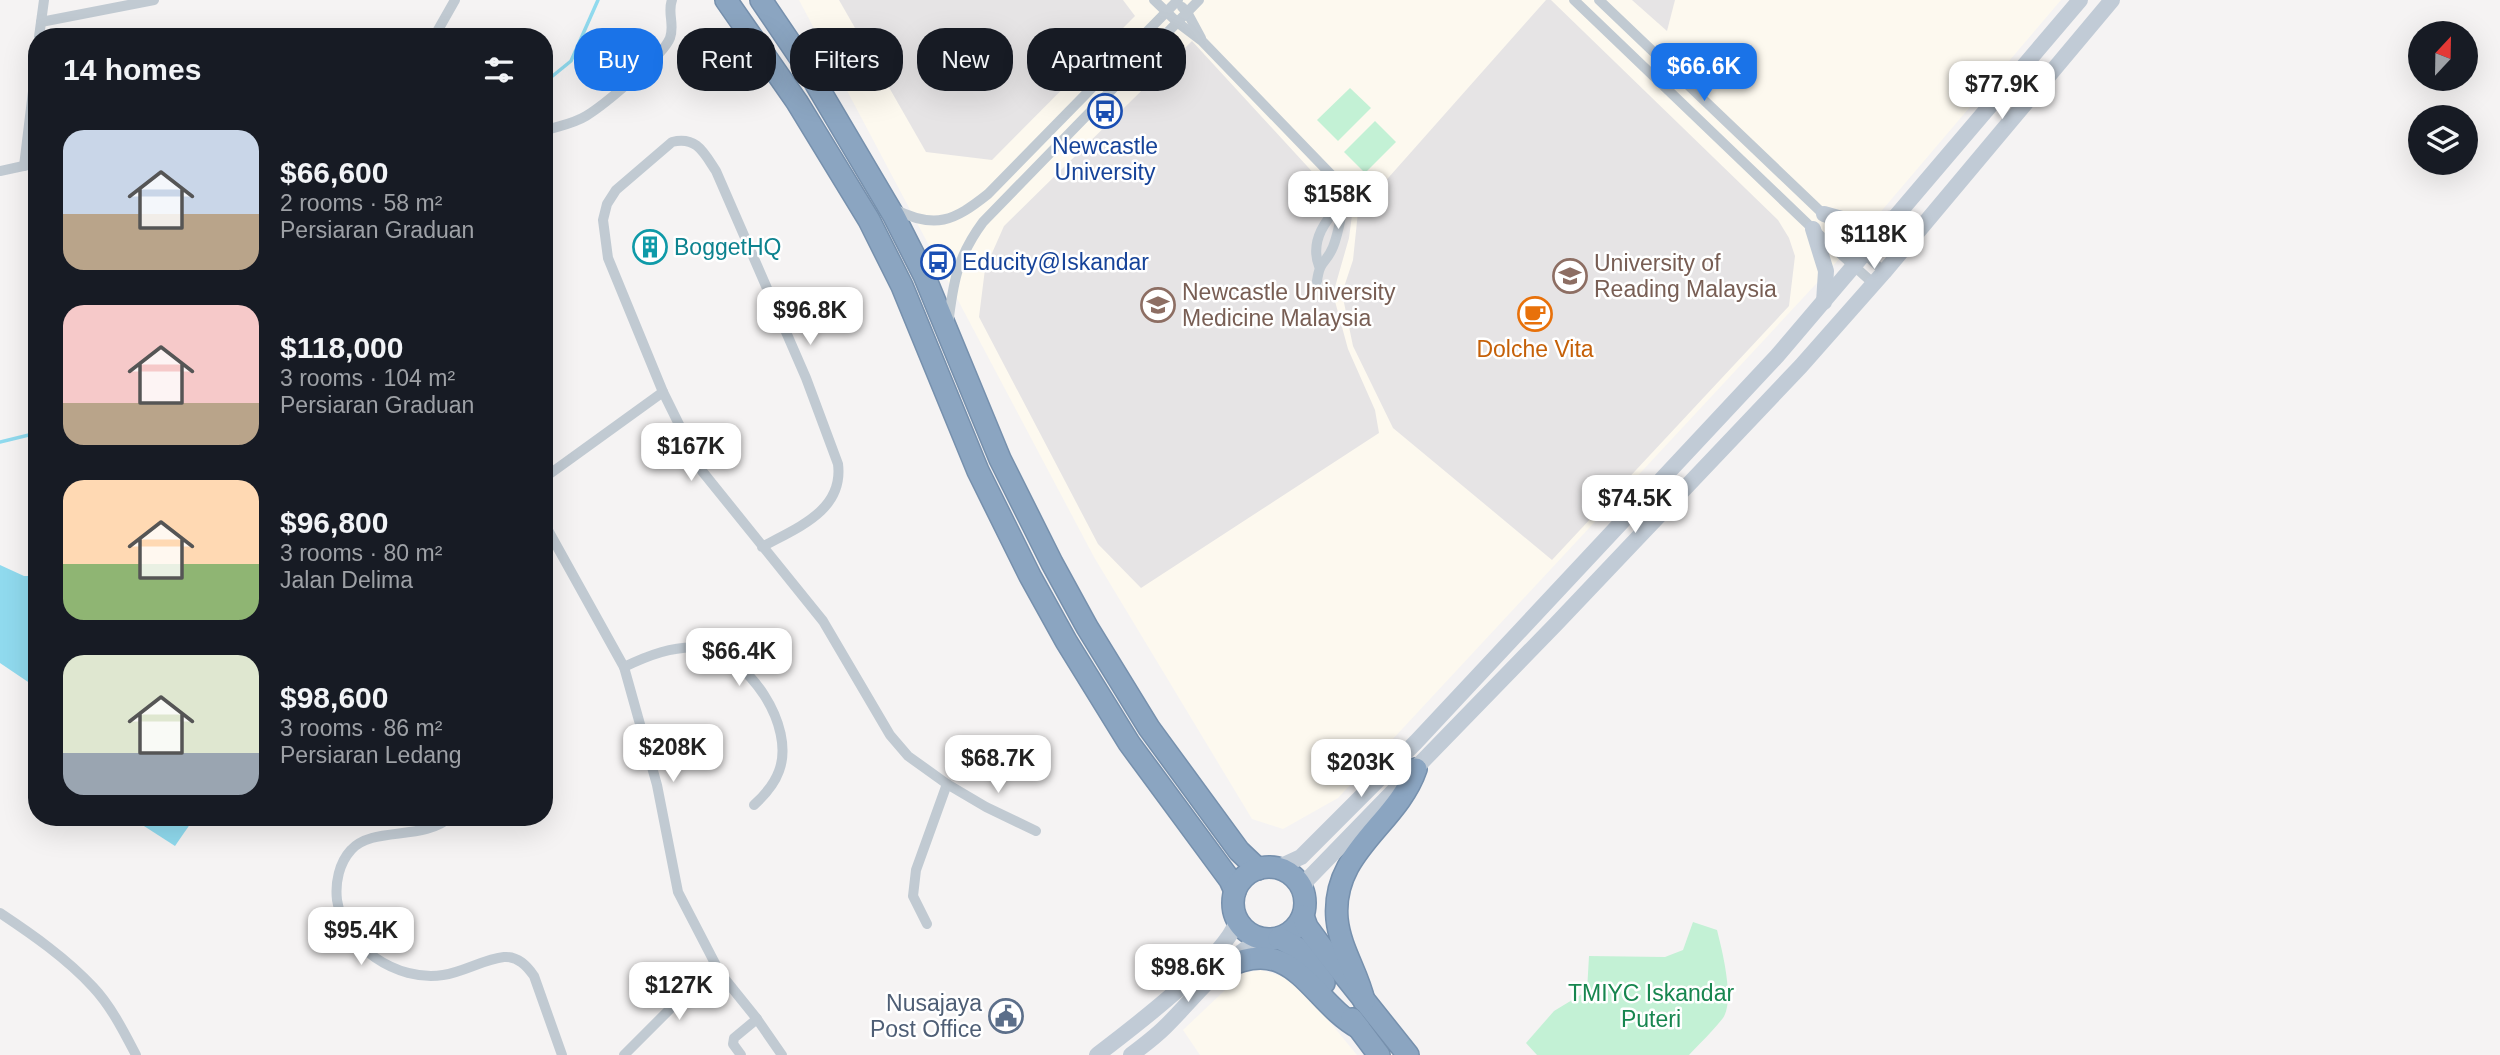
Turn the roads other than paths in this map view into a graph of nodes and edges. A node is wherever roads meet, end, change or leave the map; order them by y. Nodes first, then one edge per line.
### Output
1 (44, 0) edge
2 (154, 0) edge
3 (455, 0) edge
4 (672, 0) edge
5 (726, 0) edge
6 (761, 0) edge
7 (1154, 0) edge
8 (1176, 0) edge
9 (1199, 0) edge
10 (1574, 0) edge
11 (1599, 0) edge
12 (2080, 0) edge
13 (2112, 0) edge
14 (1165, 12) junction
15 (1187, 12) junction
16 (41, 22) junction
17 (1177, 22) junction
18 (40, 28) edge
19 (438, 28) edge
20 (1202, 41) junction
21 (553, 128) edge
22 (28, 133) edge
23 (28, 165) edge
24 (24, 166) junction
25 (0, 172) edge
26 (1806, 197) junction
27 (1344, 198) junction
28 (888, 206) junction
29 (1793, 210) junction
30 (1824, 214) junction
31 (1896, 218) junction
32 (1813, 229) junction
33 (1859, 260) junction
34 (1319, 266) junction
35 (1879, 278) junction
36 (1317, 281) dead end
37 (1824, 302) junction
38 (948, 331) junction
39 (663, 392) junction
40 (553, 471) edge
41 (553, 539) edge
42 (762, 547) junction
43 (624, 667) junction
44 (1416, 769) junction
45 (947, 784) junction
46 (754, 805) dead end
47 (437, 826) edge
48 (1036, 831) dead end
49 (1268, 868) junction
50 (1303, 890) junction
51 (1235, 891) junction
52 (0, 914) edge
53 (1303, 916) junction
54 (1237, 921) junction
55 (927, 924) dead end
56 (1272, 938) junction
57 (1224, 968) junction
58 (720, 973) junction
59 (1364, 1002) junction
60 (757, 1018) junction
61 (1359, 1028) junction
62 (136, 1055) edge
63 (562, 1055) edge
64 (624, 1055) edge
65 (741, 1055) edge
66 (782, 1055) edge
67 (1097, 1055) edge
68 (1131, 1055) edge
69 (1380, 1055) edge
70 (1408, 1055) edge

1 - 16 street
2 - 16 street
3 - 19 street
4 - 21 street
5 - 51 highway
6 - 28 highway
7 - 14 street
8 - 14 street
8 - 15 street
9 - 15 street
10 - 29 street
11 - 26 street
12 - 31 main road
13 - 35 main road
14 - 17 street
14 - 28 street
15 - 17 street
15 - 20 street
16 - 18 street
17 - 20 street
17 - 38 street
20 - 27 street
22 - 24 street
23 - 24 street
24 - 25 street
26 - 29 street
26 - 30 street
27 - 34 street
27 - 34 street
28 - 38 highway
29 - 32 street
30 - 31 main road
30 - 33 street
31 - 33 main road
32 - 33 street
32 - 37 main road
33 - 35 street
33 - 37 main road
34 - 36 street
35 - 44 main road
37 - 49 main road
38 - 49 highway
39 - 40 street
39 - 42 street
39 - 42 street
41 - 43 street
42 - 45 street
43 - 46 street
43 - 58 street
44 - 50 main road
44 - 59 highway
45 - 48 street
45 - 55 street
47 - 63 street
49 - 50 highway
49 - 51 highway
50 - 53 highway
51 - 54 highway
52 - 62 street
53 - 56 highway
53 - 59 highway
54 - 56 highway
54 - 67 main road
56 - 57 main road
56 - 61 highway
57 - 61 highway
57 - 68 main road
58 - 60 street
58 - 64 street
59 - 70 highway
60 - 65 street
60 - 66 street
61 - 69 highway

